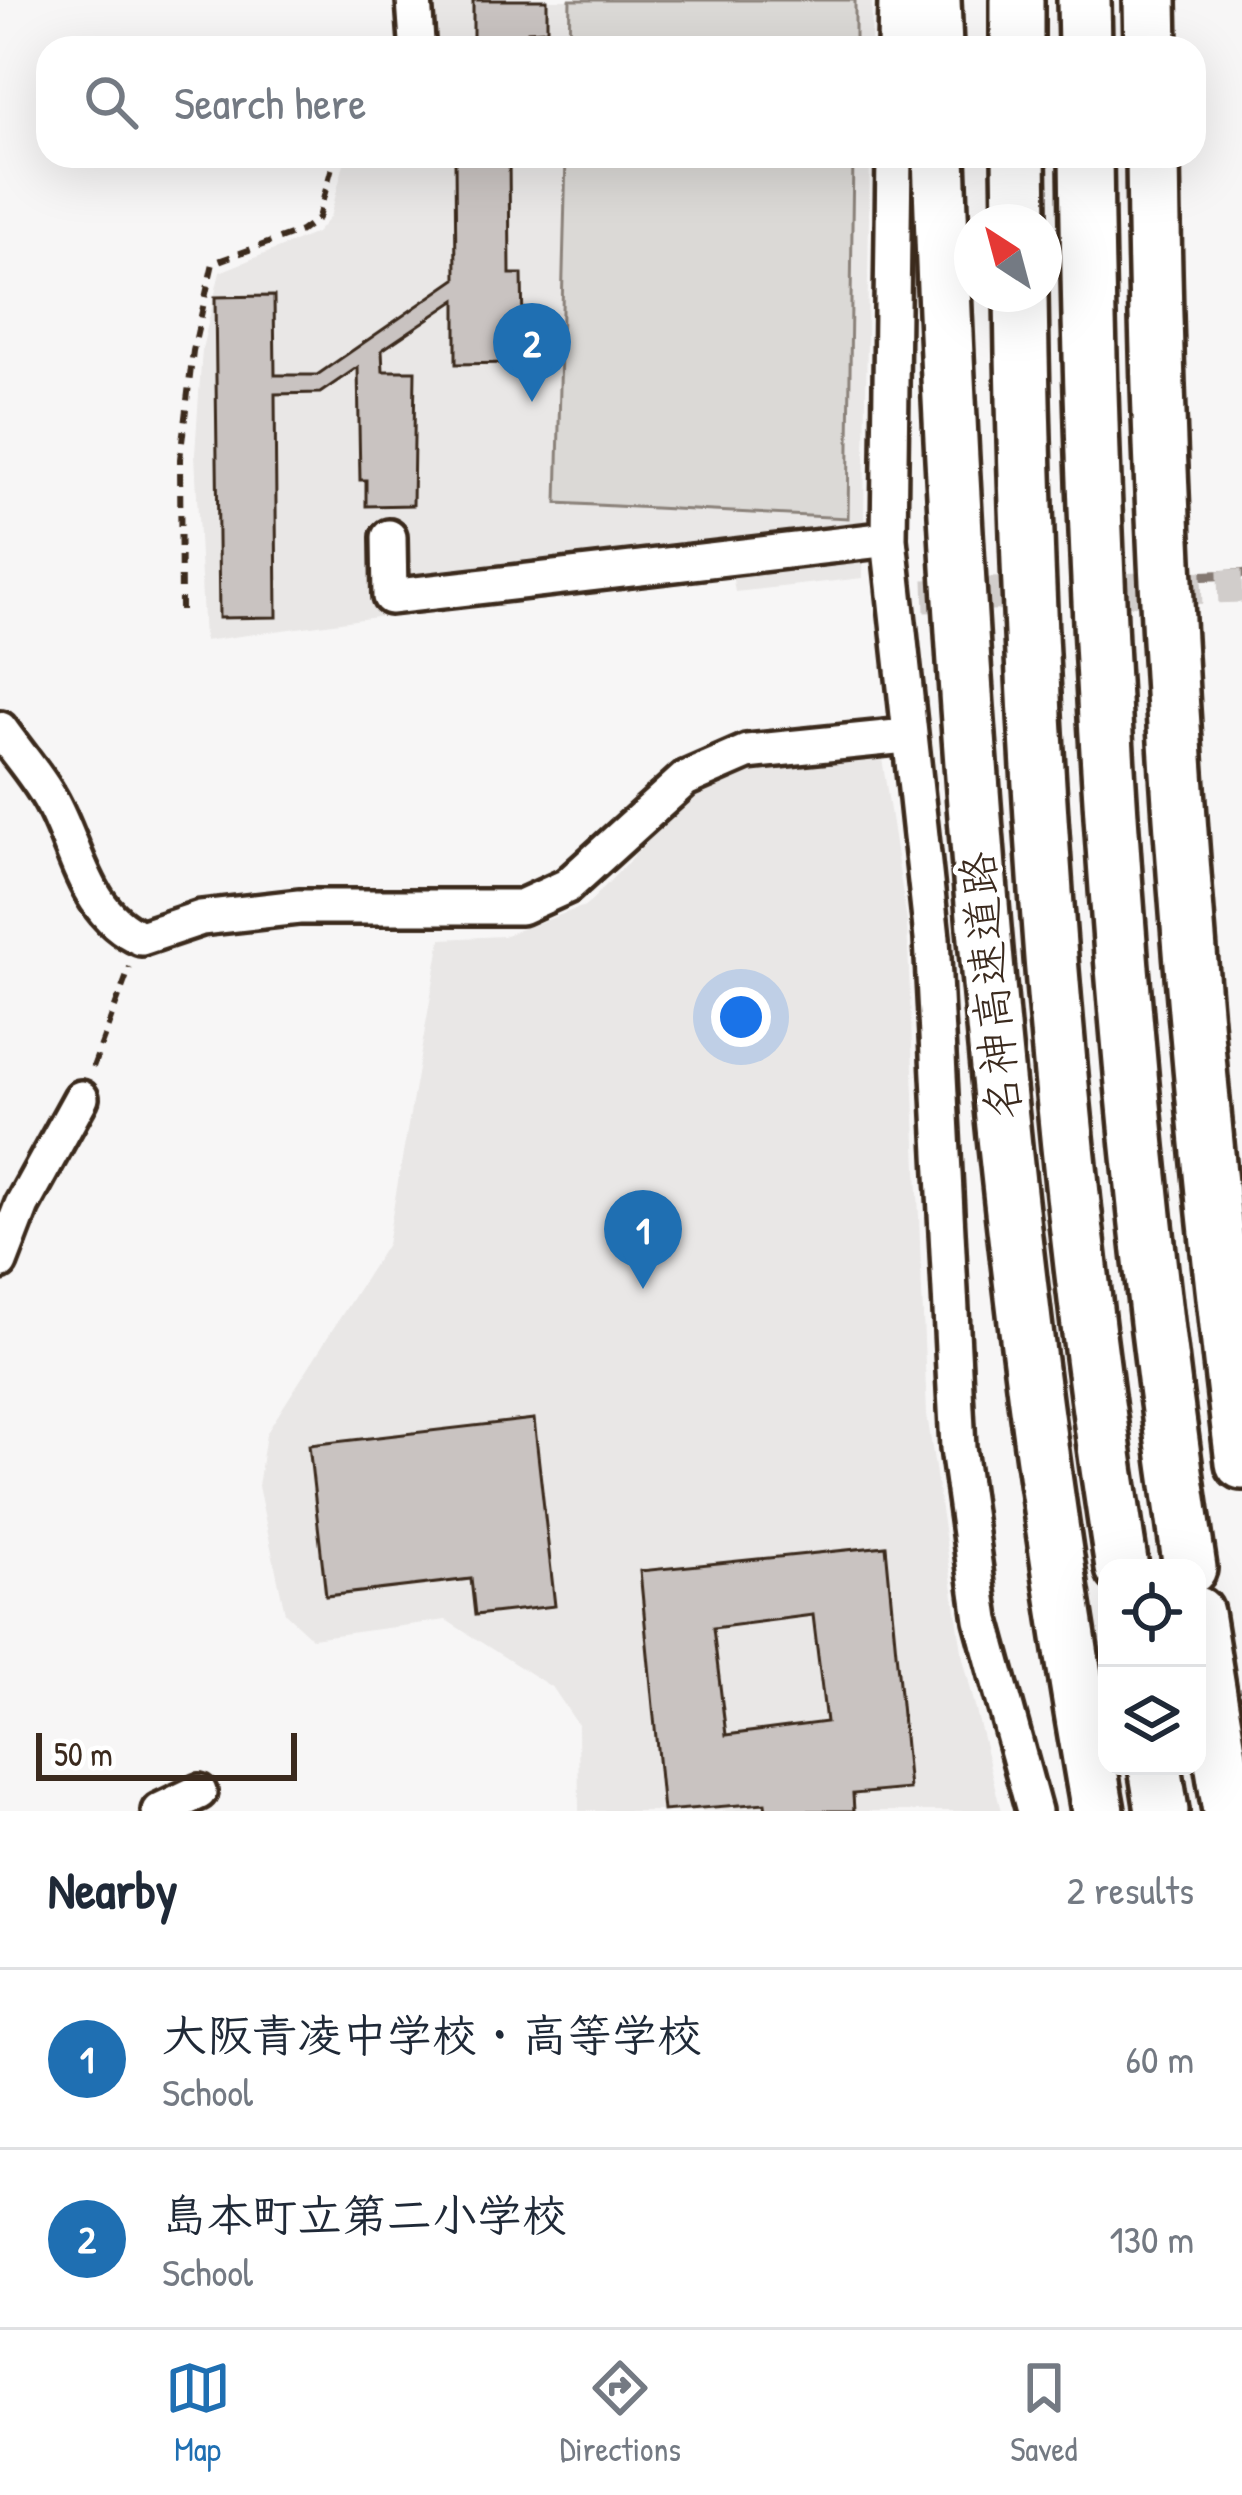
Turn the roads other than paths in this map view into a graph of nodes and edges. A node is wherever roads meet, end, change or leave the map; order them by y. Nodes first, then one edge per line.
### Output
1 (414, 0) edge
2 (896, 0) edge
3 (934, 0) edge
4 (1017, 0) edge
5 (1084, 0) edge
6 (1150, 0) edge
7 (417, 36) edge
8 (895, 36) edge
9 (936, 36) edge
10 (1017, 36) edge
11 (1085, 36) edge
12 (1151, 36) edge
13 (894, 168) edge
14 (940, 168) edge
15 (1019, 168) edge
16 (1086, 168) edge
17 (1153, 168) edge
18 (1020, 204) edge
19 (1022, 312) edge
20 (389, 537) dead end
21 (889, 539) junction
22 (0, 729) edge
23 (906, 736) junction
24 (81, 1098) road end
25 (0, 1262) edge
26 (1242, 1463) edge
27 (1122, 1559) edge
28 (1189, 1559) edge
29 (1205, 1667) edge
30 (1156, 1775) edge
31 (199, 1792) dead end
32 (159, 1811) edge
33 (1034, 1811) edge
34 (1098, 1811) edge
35 (1162, 1811) edge
36 (1228, 1811) edge

1 - 7 street
2 - 8 street
3 - 9 highway
4 - 10 highway
5 - 11 highway
6 - 12 highway
13 - 21 street
14 - 34 highway, 名神高速道路
15 - 18 highway
16 - 28 highway
17 - 26 highway
19 - 27 highway, 名神高速道路
20 - 21 street
21 - 23 street
22 - 23 street
23 - 33 street
24 - 25 street
29 - 36 highway
30 - 35 highway
31 - 32 street

